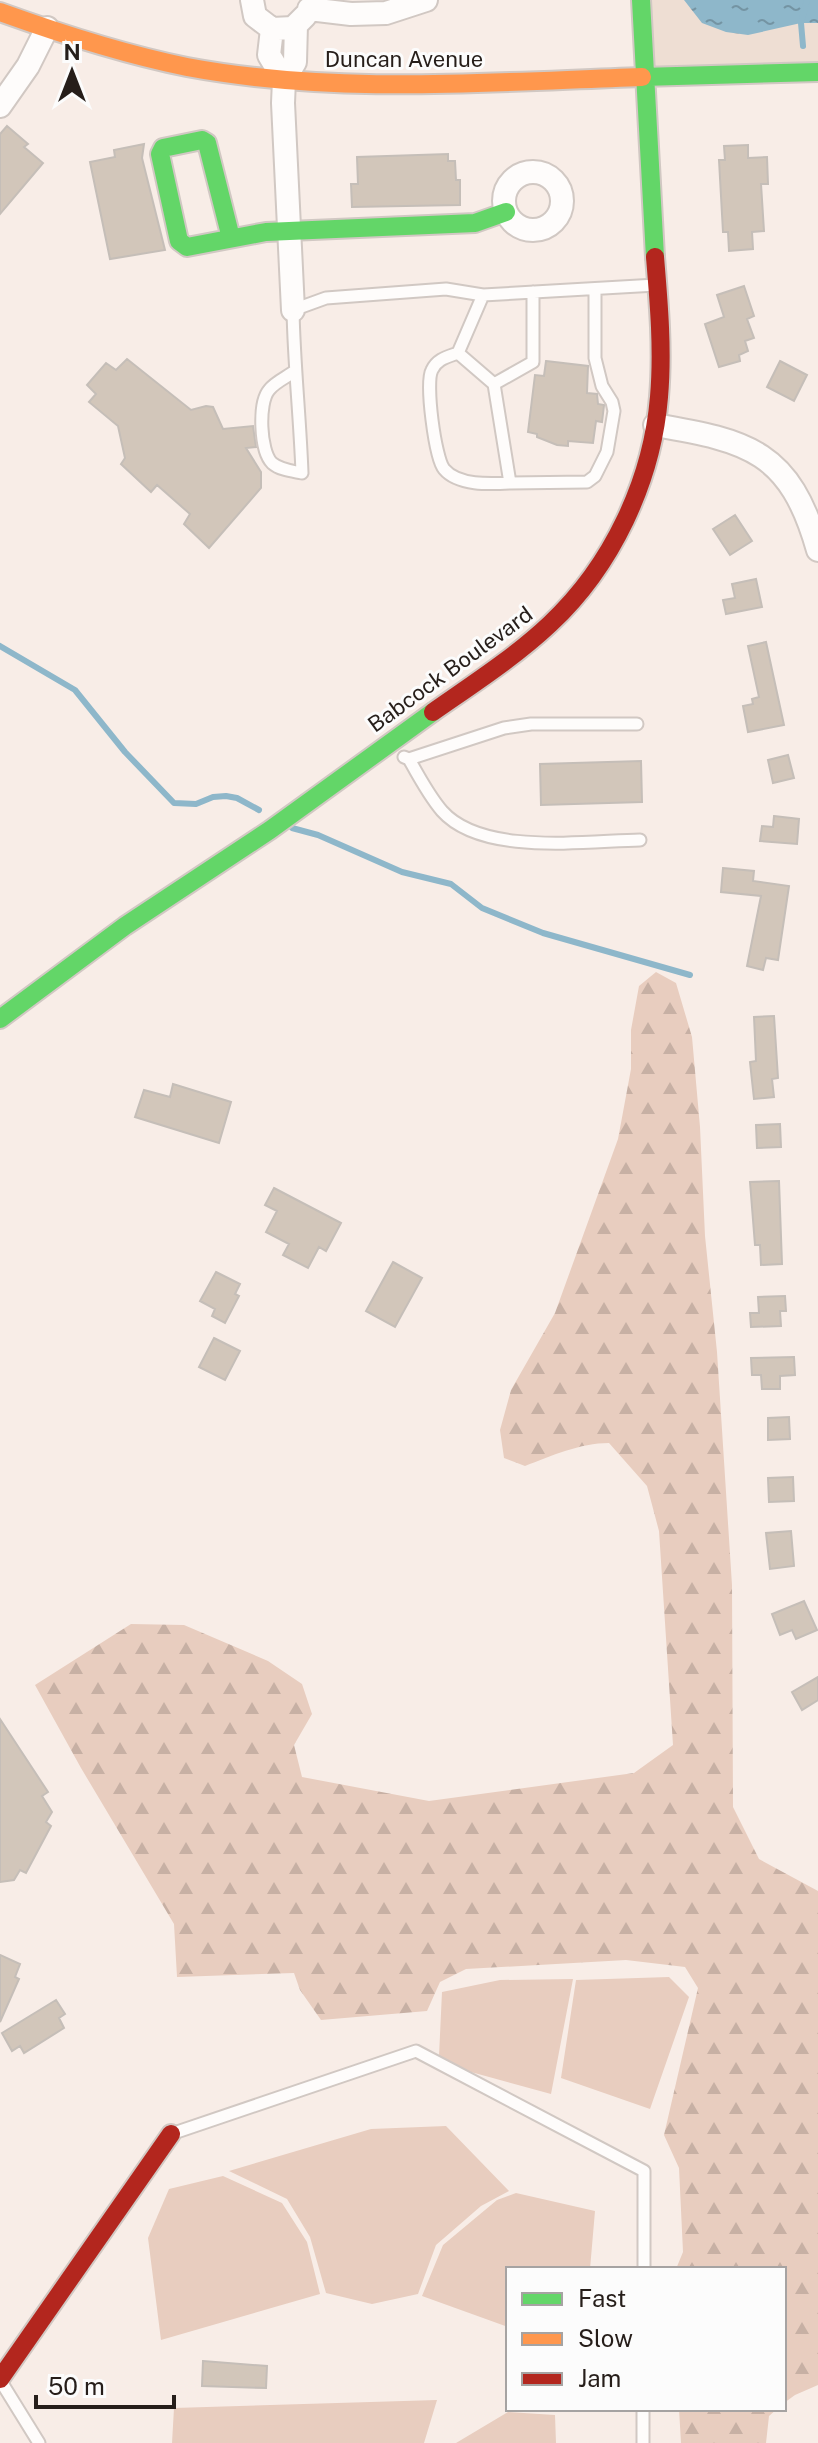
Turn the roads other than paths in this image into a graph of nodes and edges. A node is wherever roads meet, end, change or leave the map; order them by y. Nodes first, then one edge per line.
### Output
1 (252, 0) edge
2 (641, 0) edge
3 (418, 1) edge
4 (305, 11) edge
5 (0, 12) edge
6 (47, 28) junction
7 (272, 29) junction
8 (818, 72) edge
9 (645, 78) junction
10 (284, 80) junction
11 (1, 102) edge
12 (506, 212) dead end
13 (289, 231) junction
14 (231, 238) junction
15 (656, 285) junction
16 (595, 289) junction
17 (533, 292) junction
18 (483, 295) junction
19 (293, 310) junction
20 (458, 353) junction
21 (295, 371) junction
22 (494, 384) junction
23 (655, 425) junction
24 (510, 483) junction
25 (818, 550) edge
26 (637, 724) dead end
27 (387, 746) junction
28 (409, 759) junction
29 (640, 840) dead end
30 (5, 1008) edge
31 (171, 2134) joint
32 (644, 2267) edge
33 (0, 2379) edge
34 (643, 2411) edge
35 (39, 2443) edge
36 (643, 2443) edge

1 - 7 street
2 - 9 street, Babcock Boulevard
3 - 4 street
4 - 7 street
4 - 10 street
5 - 6 street, Duncan Avenue
6 - 10 street, Duncan Avenue
6 - 11 street
7 - 10 street
8 - 9 street, Duncan Avenue
9 - 10 street, Duncan Avenue
9 - 15 street, Babcock Boulevard
10 - 13 street
12 - 13 street
13 - 14 street
13 - 19 street
14 - 14 street
15 - 16 lane
15 - 23 street, Babcock Boulevard
16 - 17 lane
16 - 24 lane
17 - 18 lane
17 - 22 lane
18 - 19 lane
18 - 20 lane
19 - 21 lane
20 - 22 lane
20 - 24 lane
21 - 21 lane
22 - 24 lane
23 - 25 street
23 - 27 street, Babcock Boulevard
26 - 28 lane
27 - 28 lane
27 - 30 street, Babcock Boulevard
28 - 29 lane
31 - 32 lane
31 - 33 street
33 - 35 lane
34 - 36 lane

